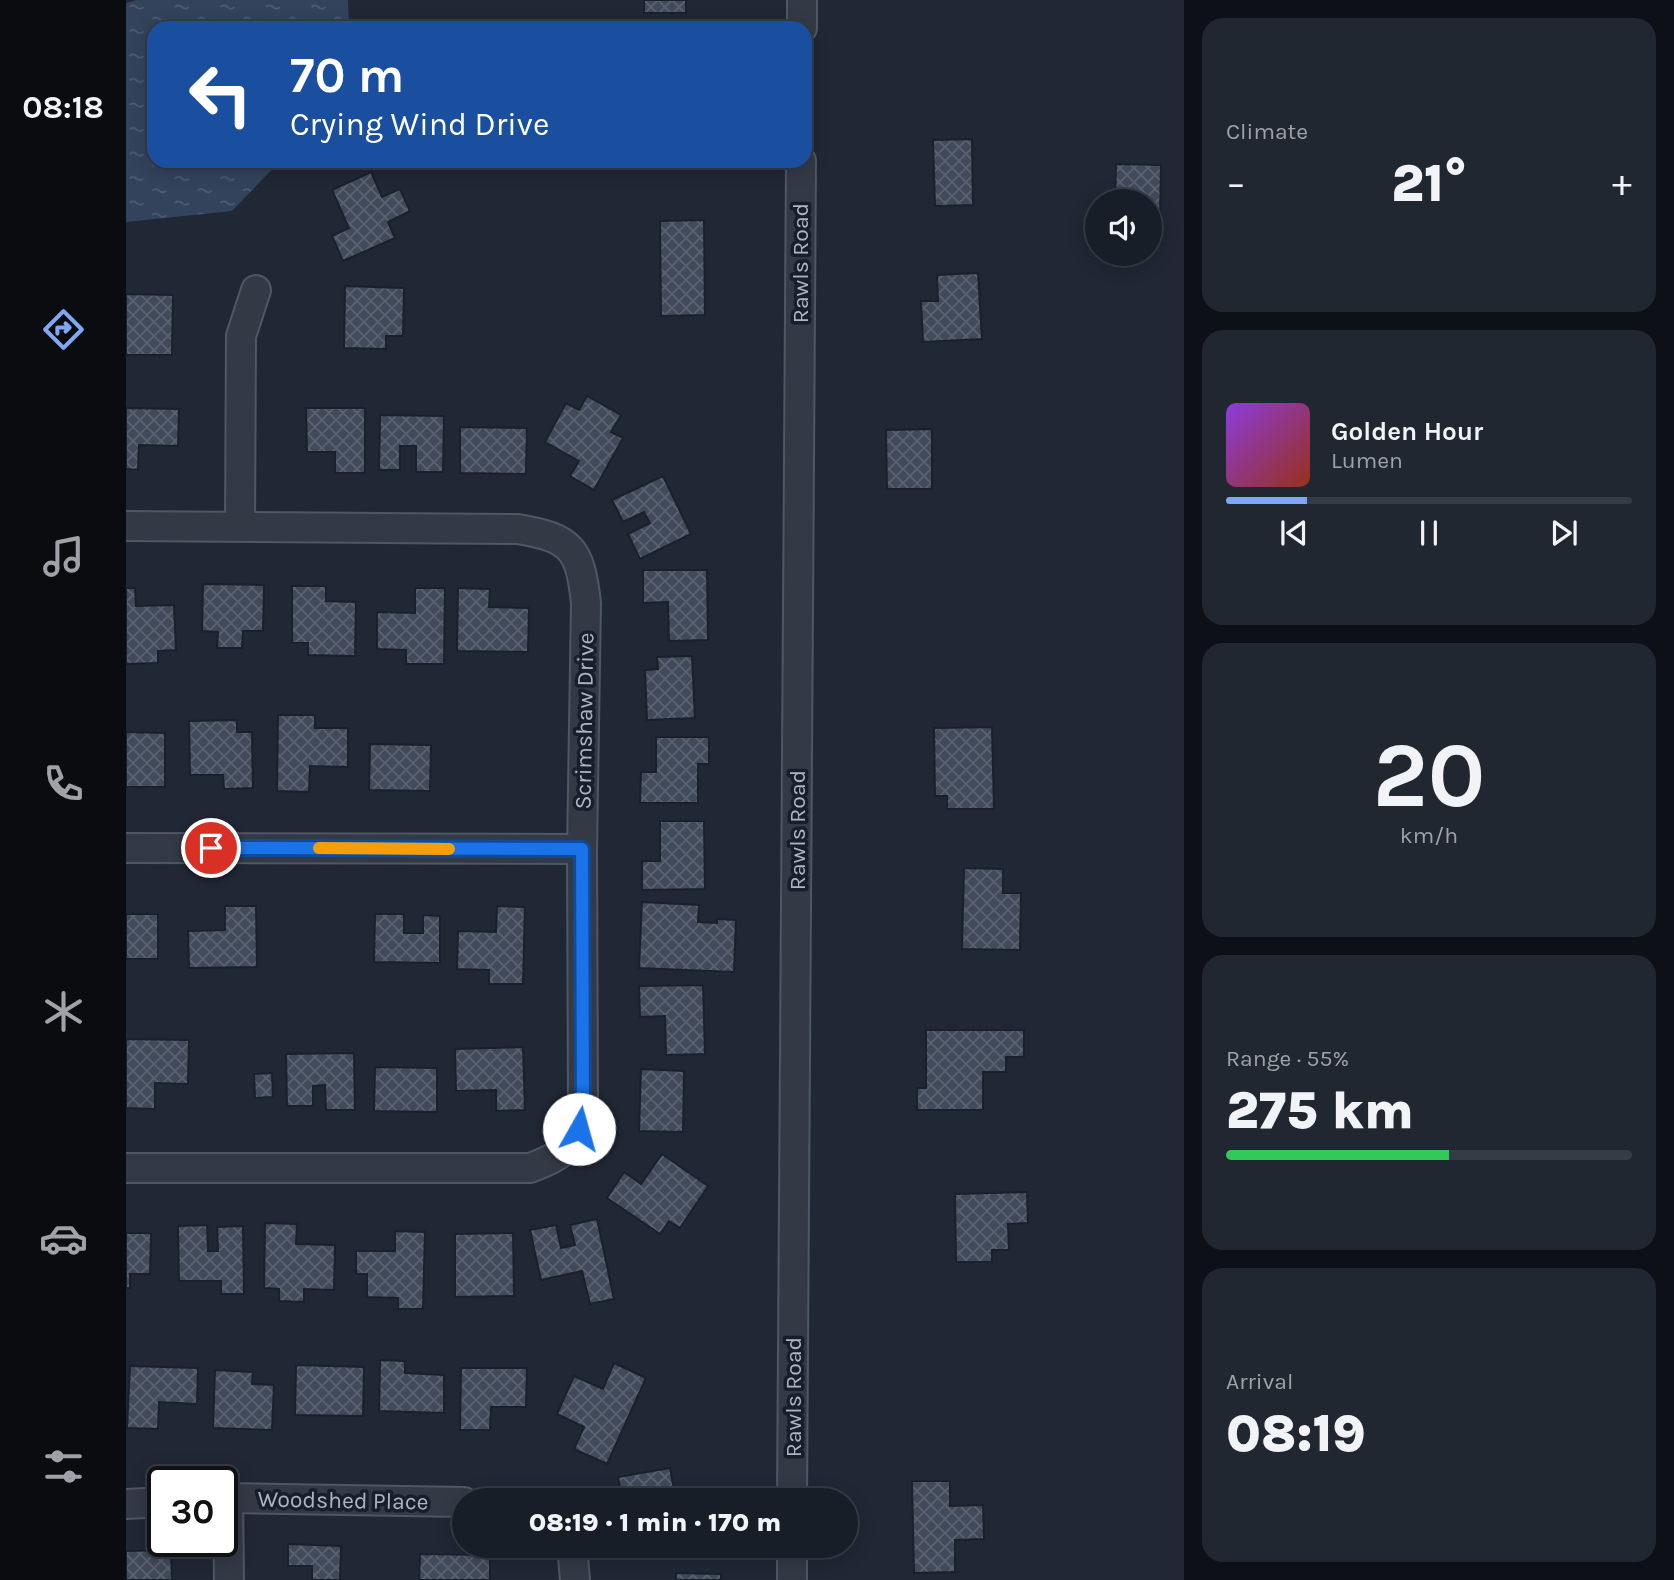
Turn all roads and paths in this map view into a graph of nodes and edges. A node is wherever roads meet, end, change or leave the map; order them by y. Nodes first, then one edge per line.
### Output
1 (802, 0) edge
2 (802, 21) edge
3 (801, 168) edge
4 (256, 290) dead end
5 (126, 526) edge
6 (240, 526) junction
7 (126, 848) edge
8 (582, 849) junction
9 (126, 1168) edge
10 (792, 1488) edge
11 (238, 1498) edge
12 (452, 1502) edge
13 (147, 1503) edge
14 (126, 1504) edge
15 (228, 1557) edge
16 (573, 1558) edge
17 (792, 1558) edge
18 (229, 1580) edge
19 (575, 1580) edge
20 (792, 1580) edge

1 - 2 street
3 - 10 street, Rawls Road
4 - 6 street
5 - 6 street, Scrimshaw Drive
6 - 8 street, Scrimshaw Drive
7 - 8 street
8 - 9 street, Scrimshaw Drive
11 - 12 street, Woodshed Place
13 - 14 street
15 - 18 street
16 - 19 street
17 - 20 street

